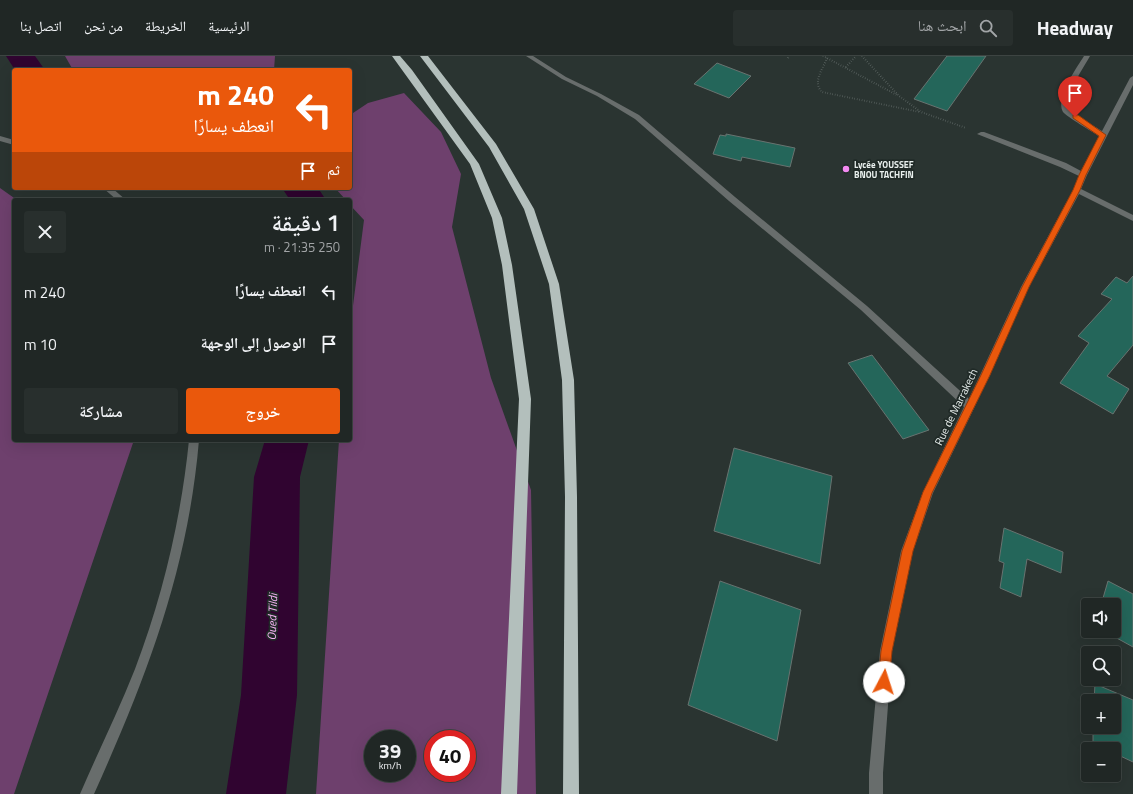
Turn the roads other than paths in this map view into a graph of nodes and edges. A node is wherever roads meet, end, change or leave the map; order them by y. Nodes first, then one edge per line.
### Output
1 (396, 56) edge
2 (424, 56) edge
3 (529, 56) edge
4 (1087, 56) edge
5 (1133, 78) edge
6 (981, 134) road end
7 (1103, 135) junction
8 (0, 138) edge
9 (12, 142) edge
10 (1083, 175) junction
11 (109, 190) edge
12 (1077, 190) junction
13 (119, 198) edge
14 (1133, 218) edge
15 (970, 406) junction
16 (194, 442) edge
17 (87, 794) edge
18 (509, 794) edge
19 (571, 794) edge
20 (876, 794) edge

1 - 18 highway
2 - 19 highway
3 - 15 street
4 - 7 street
5 - 7 street, Rue de Marrakech
6 - 10 street
7 - 10 street, Rue de Marrakech
8 - 9 street
10 - 12 street, Rue de Marrakech
11 - 13 street
12 - 14 street
12 - 15 street, Rue de Marrakech
15 - 20 street, Rue de Marrakech
16 - 17 street

